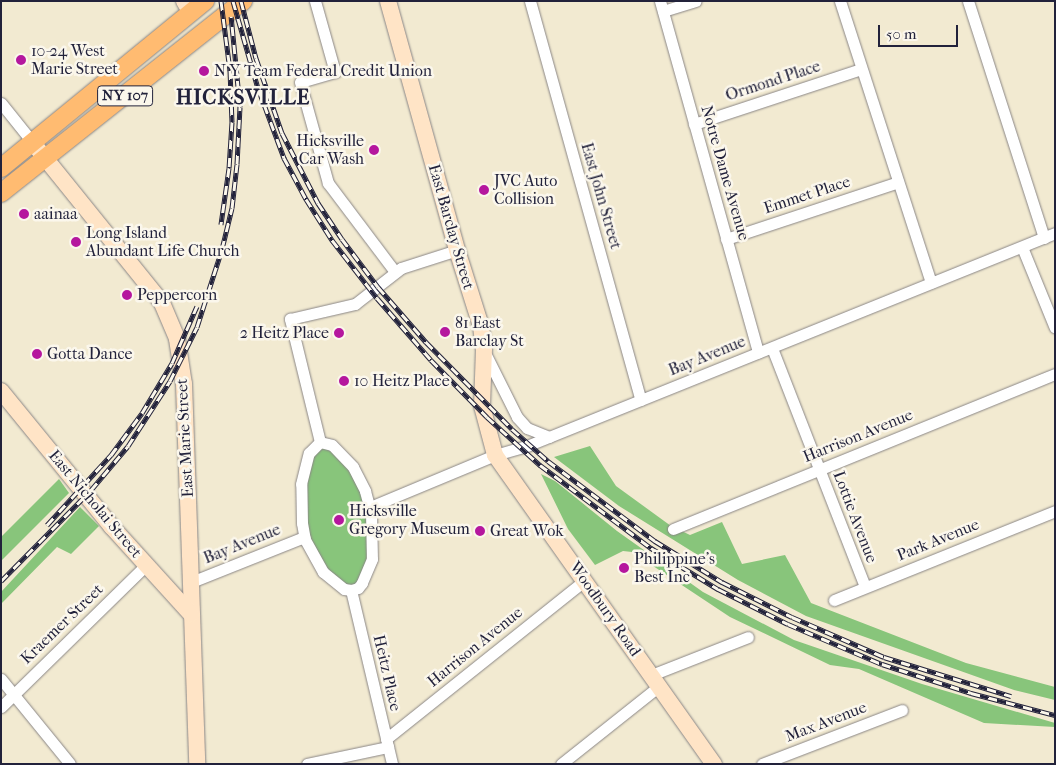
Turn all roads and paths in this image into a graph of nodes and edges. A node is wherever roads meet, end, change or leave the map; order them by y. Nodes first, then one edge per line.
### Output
1 (205, 1) edge
2 (243, 1) edge
3 (315, 1) edge
4 (388, 1) edge
5 (530, 1) edge
6 (695, 1) edge
7 (840, 1) edge
8 (968, 1) edge
9 (661, 6) edge
10 (187, 7) edge
11 (862, 69) junction
12 (1, 104) edge
13 (694, 124) junction
14 (33, 143) junction
15 (45, 158) junction
16 (1, 168) edge
17 (898, 182) junction
18 (1, 193) edge
19 (1050, 236) edge
20 (726, 239) junction
21 (1022, 247) junction
22 (457, 250) junction
23 (395, 272) junction
24 (931, 283) junction
25 (1055, 328) edge
26 (772, 348) junction
27 (484, 349) junction
28 (758, 353) junction
29 (1055, 374) edge
30 (1, 391) edge
31 (641, 400) junction
32 (549, 437) junction
33 (320, 442) junction
34 (496, 455) junction
35 (819, 469) junction
36 (370, 507) junction
37 (1055, 511) edge
38 (673, 529) dead end
39 (304, 537) junction
40 (146, 565) junction
41 (584, 581) junction
42 (191, 582) junction
43 (865, 587) junction
44 (351, 590) junction
45 (834, 600) dead end
46 (191, 614) junction
47 (748, 638) dead end
48 (1, 679) edge
49 (655, 680) junction
50 (14, 694) junction
51 (1, 707) edge
52 (902, 710) dead end
53 (387, 743) junction
54 (70, 764) edge
55 (197, 764) edge
56 (307, 764) edge
57 (392, 764) edge
58 (562, 764) edge
59 (714, 764) edge
60 (762, 764) edge

1 - 10 main road, NY 107
2 - 15 main road, NY 107
3 - 23 street
4 - 22 main road, East Barclay Street
5 - 31 street, East John Street
6 - 9 street
7 - 11 street
8 - 19 street
9 - 13 street, Notre Dame Avenue
10 - 14 main road, NY 107
11 - 13 street, Ormond Place
11 - 17 street
12 - 14 street
13 - 20 street, Notre Dame Avenue
14 - 15 main road, East Marie Street
14 - 16 main road, NY 107
15 - 18 main road, NY 107
15 - 42 main road, East Marie Street
17 - 20 street, Emmet Place
17 - 24 street
19 - 21 street, Bay Avenue
20 - 28 street, Notre Dame Avenue
21 - 24 street, Bay Avenue
21 - 25 street
22 - 23 street
22 - 27 main road, East Barclay Street
23 - 33 street
24 - 26 street, Bay Avenue
26 - 28 street, Bay Avenue
26 - 35 street, Lottie Avenue
27 - 32 street
27 - 34 main road, East Barclay Street
28 - 31 street, Bay Avenue
29 - 35 street, Harrison Avenue
30 - 40 main road, East Nicholai Street
31 - 32 street, Bay Avenue
32 - 34 street, Bay Avenue
33 - 36 street
33 - 39 street
34 - 36 street, Bay Avenue
34 - 41 main road, Woodbury Road
35 - 38 street, Harrison Avenue
35 - 43 street, Lottie Avenue
36 - 44 street
37 - 43 street, Park Avenue
39 - 42 street, Bay Avenue
39 - 44 street
40 - 46 main road, East Nicholai Street
40 - 50 street, Kraemer Street
41 - 49 main road, Woodbury Road
41 - 53 street, Harrison Avenue
42 - 46 main road, East Marie Street
43 - 45 street, Park Avenue
44 - 53 street, Heitz Place
46 - 55 main road, East Marie Street
47 - 49 street
48 - 50 street
49 - 58 street
49 - 59 main road, Woodbury Road
50 - 51 street, Kraemer Street
50 - 54 street
52 - 60 street, Max Avenue
53 - 56 street, Harrison Avenue
53 - 57 street, Heitz Place

